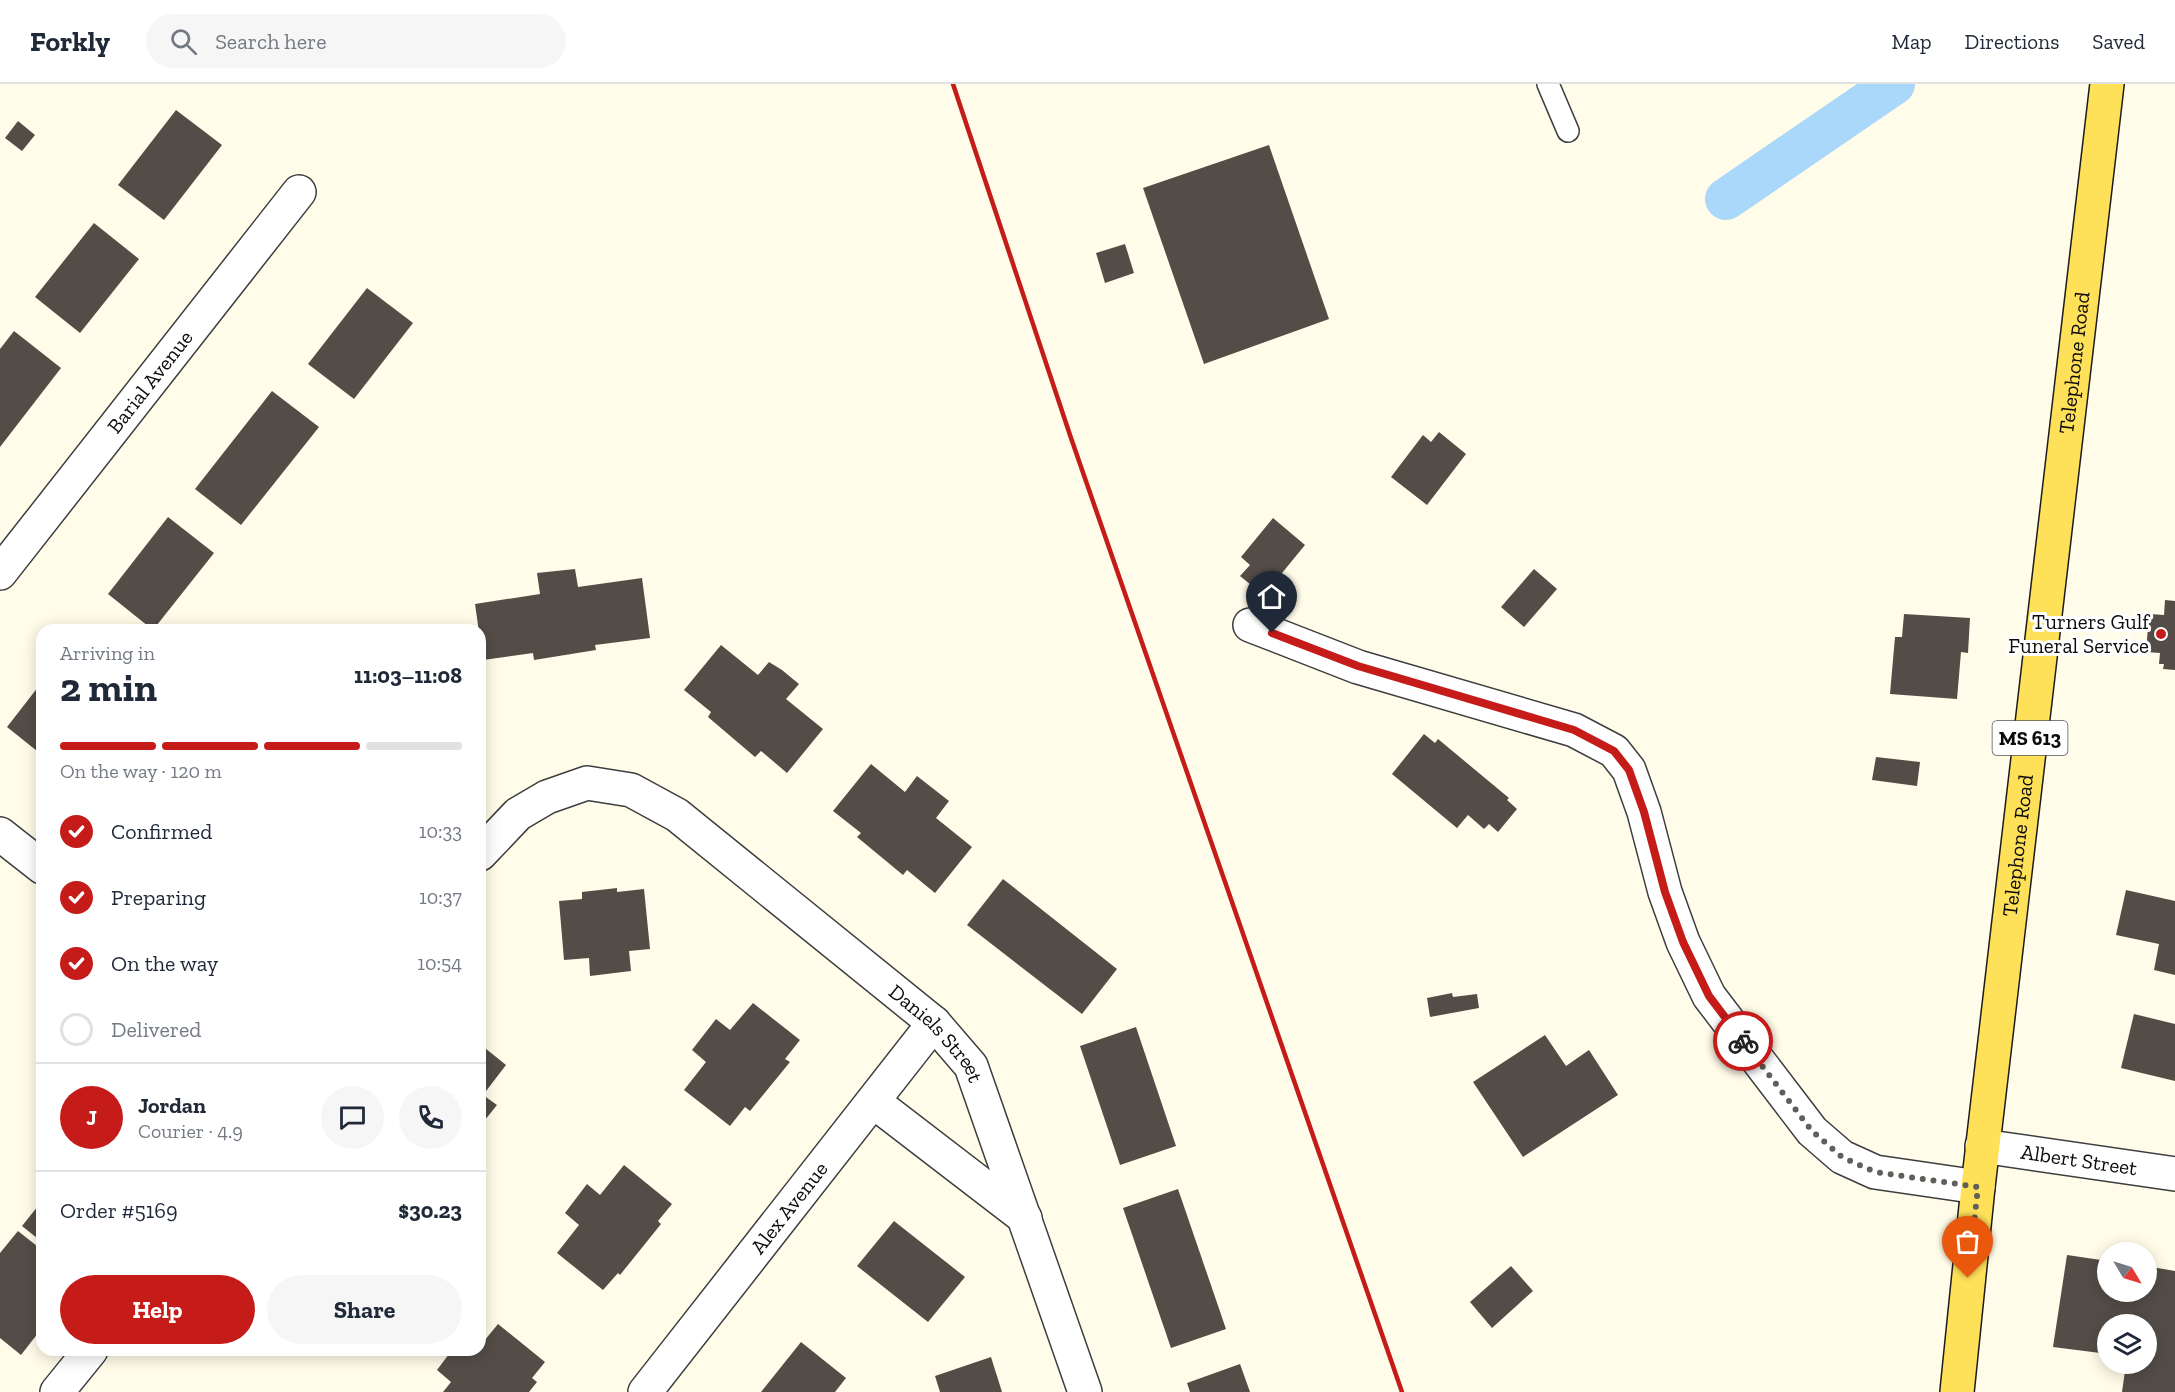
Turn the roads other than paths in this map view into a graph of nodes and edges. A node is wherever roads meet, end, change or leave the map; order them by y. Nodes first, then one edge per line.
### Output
1 (1548, 84) edge
2 (2107, 84) edge
3 (1568, 131) dead end
4 (299, 192) dead end
5 (0, 573) edge
6 (1250, 625) dead end
7 (0, 834) edge
8 (486, 848) edge
9 (36, 862) edge
10 (934, 1023) junction
11 (874, 1102) junction
12 (1983, 1146) junction
13 (2175, 1174) edge
14 (1978, 1187) junction
15 (1025, 1218) junction
16 (86, 1356) edge
17 (57, 1392) edge
18 (645, 1392) edge
19 (1085, 1392) edge
20 (1957, 1392) edge

1 - 3 lane
2 - 12 main road, Telephone Road / MS 613
4 - 5 street, Barial Avenue
6 - 14 street
7 - 9 street
8 - 10 street, Daniels Street
10 - 11 street, Alex Avenue
10 - 15 street, Daniels Street
11 - 15 street
11 - 18 street, Alex Avenue
12 - 13 street, Albert Street
12 - 14 main road, Telephone Road / MS 613
14 - 20 main road, Telephone Road / MS 613
15 - 19 street, Daniels Street
16 - 17 street

